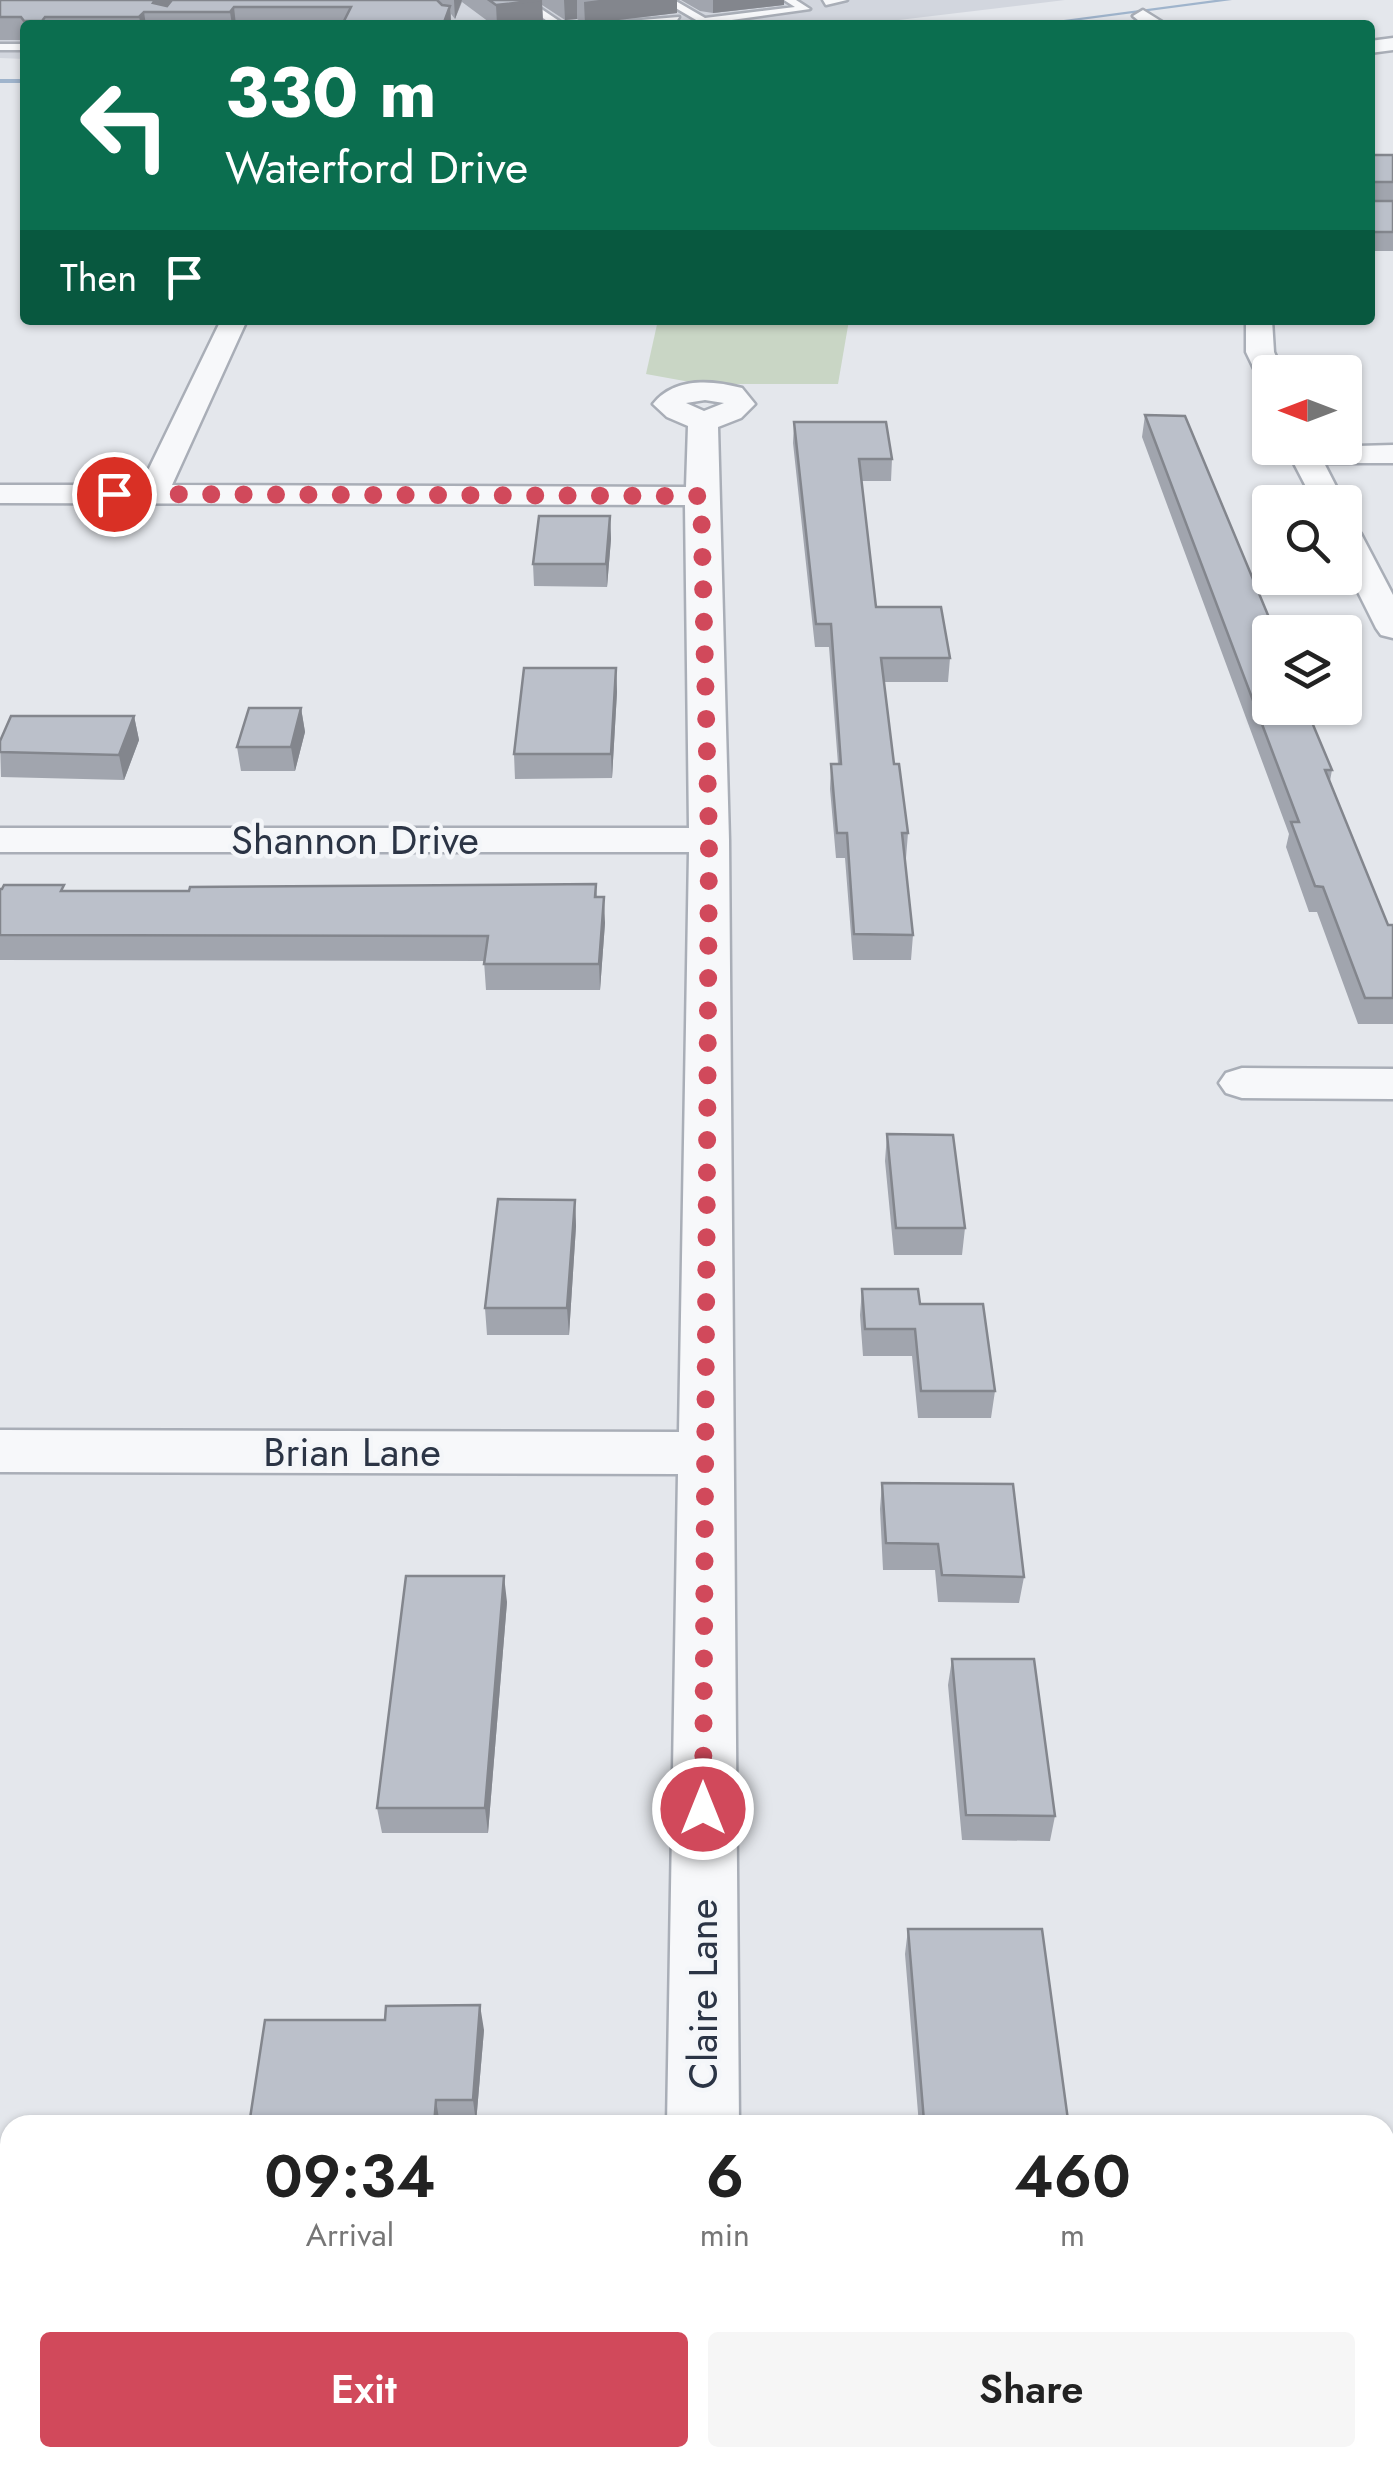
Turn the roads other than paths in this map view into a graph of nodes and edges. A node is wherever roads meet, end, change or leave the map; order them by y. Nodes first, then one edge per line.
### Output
1 (522, 0) edge
2 (540, 0) edge
3 (789, 0) edge
4 (842, 0) edge
5 (826, 2) edge
6 (664, 5) edge
7 (552, 20) edge
8 (570, 20) edge
9 (700, 20) edge
10 (710, 20) edge
11 (232, 325) edge
12 (1259, 325) edge
13 (1261, 355) edge
14 (703, 423) dead end
15 (1362, 453) edge
16 (1393, 454) edge
17 (0, 494) edge
18 (152, 494) junction
19 (701, 496) junction
20 (1362, 567) edge
21 (1393, 628) edge
22 (0, 840) edge
23 (709, 840) junction
24 (1242, 1083) dead end
25 (1393, 1084) edge
26 (0, 1452) edge
27 (704, 1453) junction
28 (703, 2115) edge

1 - 7 lane
2 - 8 lane
3 - 10 lane
4 - 5 lane
6 - 9 lane
11 - 18 street
12 - 13 street
14 - 19 street, Claire Lane
15 - 16 street
17 - 18 street
18 - 19 street
19 - 23 street, Claire Lane
20 - 21 street
22 - 23 street, Shannon Drive
23 - 27 street, Claire Lane
24 - 25 street
26 - 27 street, Brian Lane
27 - 28 street, Claire Lane

